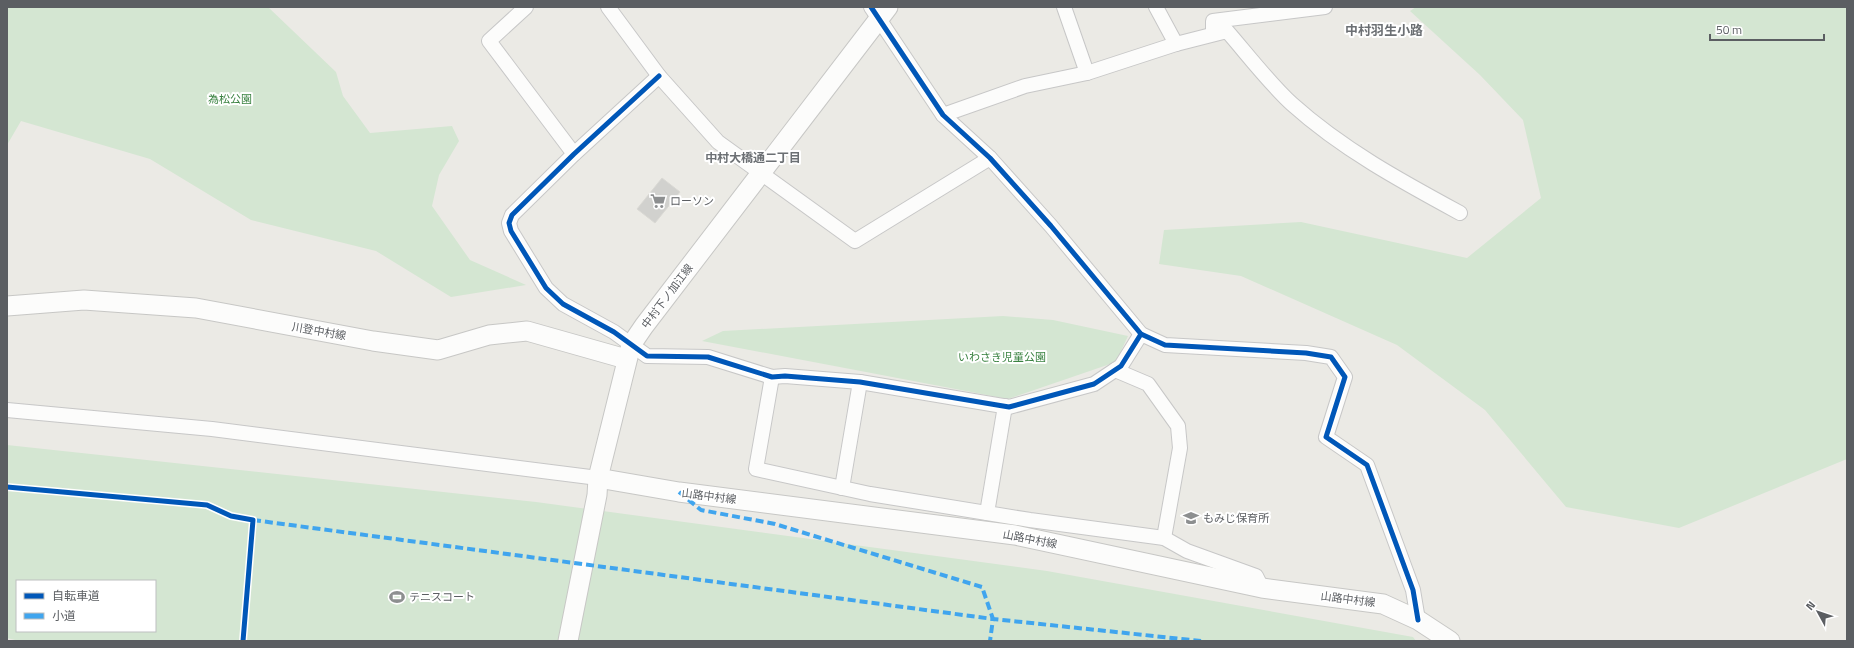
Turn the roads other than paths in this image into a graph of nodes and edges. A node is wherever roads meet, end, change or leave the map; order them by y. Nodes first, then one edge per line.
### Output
1 (526, 7) edge
2 (608, 7) edge
3 (1064, 7) edge
4 (1156, 7) edge
5 (1325, 7) edge
6 (879, 11) edge
7 (1213, 34) junction
8 (1176, 44) junction
9 (1087, 73) junction
10 (659, 76) junction
11 (943, 115) junction
12 (574, 154) junction
13 (990, 158) junction
14 (761, 174) junction
15 (1460, 213) dead end
16 (7, 306) edge
17 (1141, 334) junction
18 (629, 352) junction
19 (1115, 370) junction
20 (772, 377) junction
21 (860, 382) junction
22 (1004, 406) junction
23 (7, 410) edge
24 (597, 486) junction
25 (842, 488) junction
26 (987, 513) junction
27 (1164, 538) junction
28 (1262, 588) junction
29 (1418, 620) junction
30 (568, 641) edge
31 (1450, 641) edge

1 - 12 street
2 - 10 street
3 - 9 street
4 - 8 street
5 - 7 street
6 - 11 street
6 - 14 main road, 中村下ノ加江線
7 - 8 street
7 - 15 street
8 - 9 street
9 - 11 street
10 - 12 street
10 - 14 street
11 - 13 street
12 - 18 street
13 - 14 street
13 - 17 street
14 - 18 main road, 中村下ノ加江線
16 - 18 main road, 川登中村線
17 - 19 street
17 - 29 street
18 - 20 street
18 - 24 main road, 中村下ノ加江線
19 - 22 street
19 - 27 street
20 - 21 street
20 - 25 street
21 - 22 street
21 - 25 street
22 - 26 street
23 - 24 street
24 - 28 main road, 山路中村線
24 - 30 main road, 中村下ノ加江線
25 - 26 street
26 - 27 street
27 - 28 street
28 - 29 main road, 山路中村線
29 - 31 main road, 山路中村線

